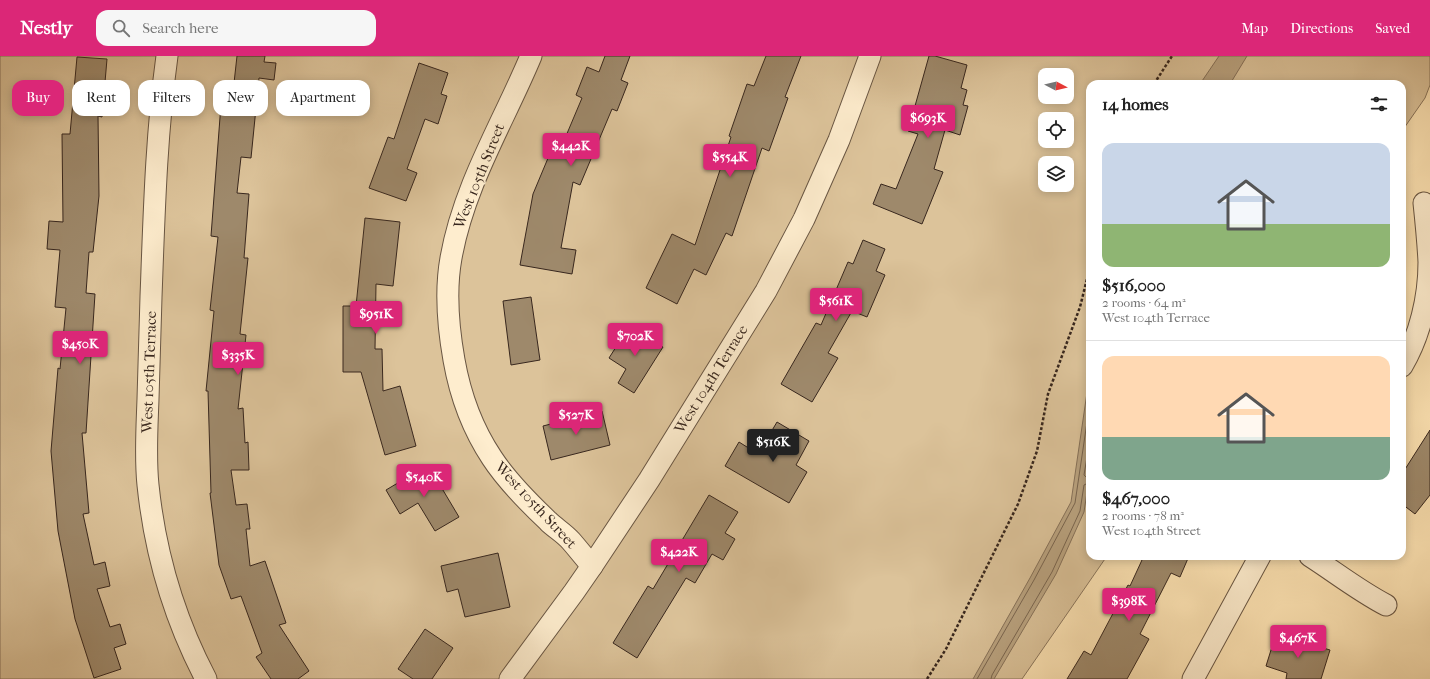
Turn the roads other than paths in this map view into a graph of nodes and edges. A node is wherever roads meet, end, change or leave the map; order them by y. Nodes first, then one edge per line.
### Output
1 (167, 56) edge
2 (531, 56) edge
3 (870, 56) edge
4 (1424, 203) dead end
5 (1406, 359) edge
6 (1258, 560) edge
7 (1316, 560) edge
8 (592, 566) junction
9 (1386, 605) dead end
10 (206, 679) edge
11 (510, 679) edge
12 (1193, 679) edge

1 - 10 street, West 105th Terrace
2 - 8 street, West 105th Street
3 - 8 street, West 104th Terrace
4 - 5 street
6 - 12 street
7 - 9 street
8 - 11 street, West 104th Terrace

